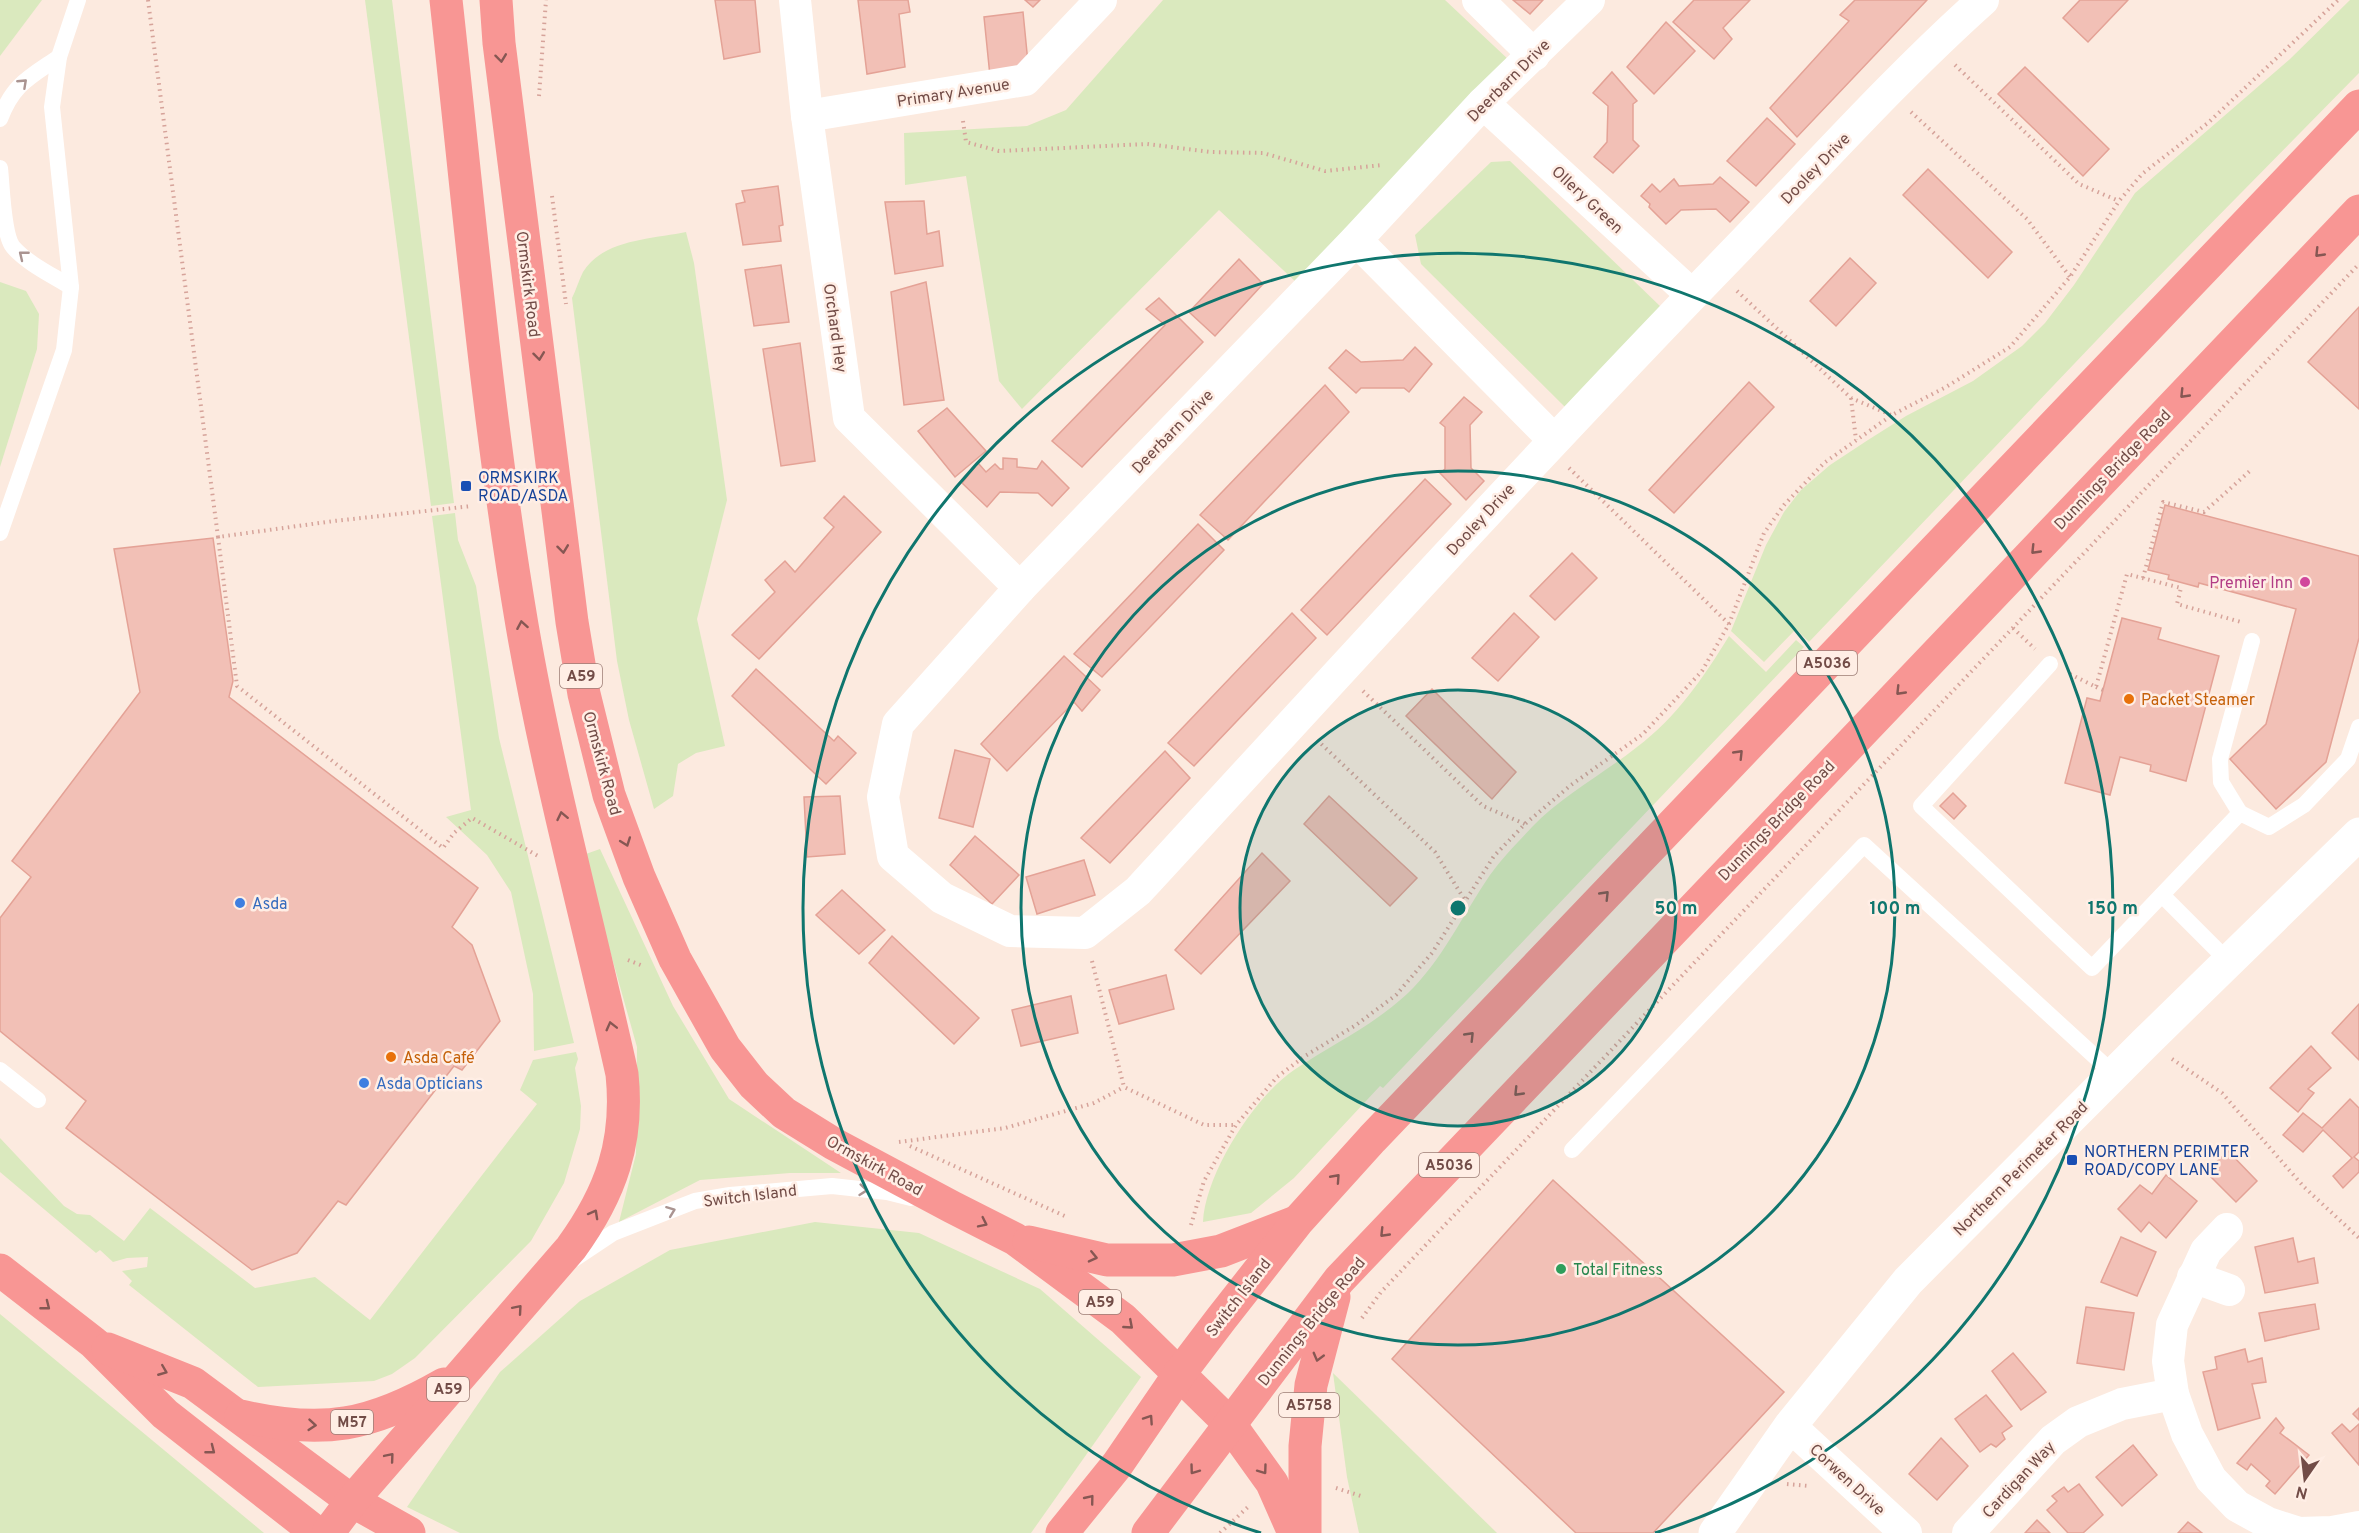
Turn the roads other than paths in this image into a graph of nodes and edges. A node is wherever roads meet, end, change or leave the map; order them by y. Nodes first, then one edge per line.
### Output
1 (78, 0) edge
2 (446, 0) edge
3 (496, 0) edge
4 (795, 0) edge
5 (1101, 0) edge
6 (1478, 0) edge
7 (1589, 0) edge
8 (1983, 0) edge
9 (1534, 55) junction
10 (59, 57) junction
11 (1483, 103) junction
12 (2359, 106) edge
13 (807, 116) junction
14 (0, 119) edge
15 (2359, 124) edge
16 (2327, 139) junction
17 (0, 168) edge
18 (2359, 211) edge
19 (1356, 240) junction
20 (71, 287) junction
21 (1692, 295) junction
22 (1550, 443) junction
23 (0, 533) edge
24 (1020, 588) junction
25 (2252, 641) road end
26 (2050, 664) road end
27 (2359, 727) edge
28 (2240, 813) junction
29 (2359, 834) edge
30 (2162, 895) junction
31 (1085, 933) joint
32 (2229, 961) junction
33 (0, 1070) edge
34 (2114, 1074) junction
35 (38, 1100) dead end
36 (1572, 1150) dead end
37 (952, 1207) junction
38 (1297, 1222) junction
39 (2227, 1229) dead end
40 (1015, 1239) junction
41 (0, 1270) edge
42 (2193, 1277) junction
43 (546, 1278) junction
44 (1339, 1280) junction
45 (2229, 1290) dead end
46 (94, 1343) junction
47 (1180, 1373) junction
48 (461, 1374) junction
49 (2173, 1394) junction
50 (233, 1414) junction
51 (1229, 1423) junction
52 (1790, 1426) junction
53 (352, 1501) junction
54 (2359, 1527) edge
55 (316, 1533) edge
56 (328, 1533) edge
57 (409, 1533) edge
58 (1062, 1533) edge
59 (1148, 1533) edge
60 (1294, 1533) edge
61 (1305, 1533) edge
62 (1715, 1533) edge
63 (1906, 1533) edge
64 (1968, 1533) edge

1 - 10 lane
43 -> 2 highway, A59
3 -> 37 highway, Ormskirk Road / A59
4 - 13 street, Orchard Hey
5 - 13 street, Primary Avenue
6 - 9 street
7 - 9 street, Deerbarn Drive
8 - 21 street, Dooley Drive
9 - 11 street, Deerbarn Drive
14 -> 10 lane
10 - 20 lane
11 - 19 street, Deerbarn Drive
11 - 21 street, Ollery Green
12 - 16 highway, A5036
13 - 24 street, Orchard Hey
15 - 16 main road
38 -> 16 highway, A5036
20 -> 17 lane
18 -> 44 highway, Dunnings Bridge Road / A5036
19 - 22 street
19 - 24 street, Deerbarn Drive
20 - 23 lane
21 - 22 street, Dooley Drive
22 - 31 street, Dooley Drive
24 - 31 street, Deerbarn Drive
25 - 28 lane
26 - 30 lane
27 - 28 lane
28 - 30 lane
29 - 32 main road, Northern Perimeter Road
30 - 32 lane
32 - 34 main road, Northern Perimeter Road
33 - 35 lane
34 - 36 lane
34 - 52 main road, Northern Perimeter Road
37 -> 40 highway, Switch Island / A59
43 -> 37 lane, Switch Island
40 -> 38 highway
38 - 47 highway, Switch Island / A5036
39 - 42 street
40 -> 47 highway, Switch Island / A59
41 -> 46 highway, M57
42 - 45 street
42 - 49 street
48 -> 43 highway, Switch Island / A59
44 - 51 highway, Dunnings Bridge Road / A5036
44 -> 61 highway, A5758
46 -> 50 highway, M57
46 -> 55 highway, M57
47 - 51 highway
58 -> 47 highway, Switch Island / A5036
50 -> 48 highway, M57
53 -> 48 highway, Switch Island / A59
49 - 54 street
49 - 64 street, Cardigan Way
50 - 53 highway, M57
51 -> 59 highway, Dunnings Bridge Road / A5036
51 -> 60 highway
52 - 62 main road, Northern Perimeter Road
52 - 63 street, Corwen Drive
53 - 56 highway, Switch Island / A59
53 - 57 highway

